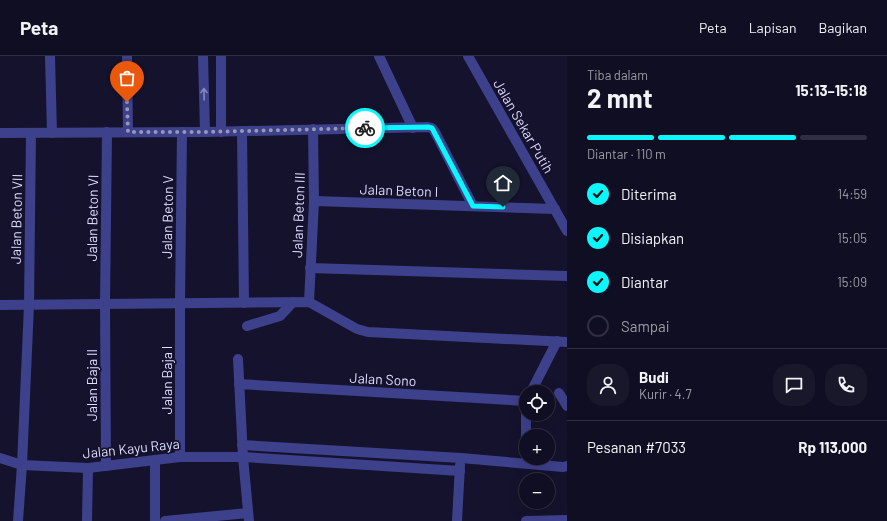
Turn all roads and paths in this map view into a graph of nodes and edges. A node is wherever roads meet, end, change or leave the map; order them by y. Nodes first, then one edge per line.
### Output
1 (50, 56) edge
2 (127, 56) edge
3 (203, 56) edge
4 (221, 56) edge
5 (379, 56) edge
6 (468, 56) edge
7 (413, 128) junction
8 (313, 129) junction
9 (242, 131) junction
10 (107, 132) junction
11 (128, 132) junction
12 (182, 132) junction
13 (204, 132) junction
14 (221, 132) junction
15 (0, 133) edge
16 (31, 133) junction
17 (52, 133) junction
18 (314, 201) junction
19 (473, 206) junction
20 (555, 209) junction
21 (567, 231) edge
22 (310, 268) junction
23 (567, 276) edge
24 (293, 302) junction
25 (309, 302) junction
26 (244, 303) junction
27 (105, 304) junction
28 (180, 304) junction
29 (0, 305) edge
30 (29, 305) junction
31 (247, 326) dead end
32 (561, 341) edge
33 (238, 359) dead end
34 (240, 384) junction
35 (535, 385) edge
36 (559, 393) dead end
37 (519, 401) edge
38 (567, 406) edge
39 (242, 445) junction
40 (180, 457) junction
41 (0, 458) edge
42 (243, 458) junction
43 (461, 458) junction
44 (156, 460) junction
45 (519, 460) edge
46 (22, 465) junction
47 (552, 465) edge
48 (106, 466) junction
49 (567, 466) edge
50 (88, 468) junction
51 (460, 471) junction
52 (248, 517) edge
53 (188, 520) edge
54 (565, 520) edge
55 (18, 521) edge
56 (87, 521) edge
57 (155, 521) edge
58 (165, 521) edge
59 (457, 521) edge
60 (526, 521) edge

1 - 17 street
2 - 11 street
13 -> 3 street
4 - 14 street
5 - 7 street
6 - 20 street, Jalan Sekar Putih
7 - 8 street
7 - 19 street
8 - 9 street
8 - 18 street, Jalan Beton III
9 - 14 street
9 - 26 street
10 - 11 street
10 - 17 street
10 - 27 street, Jalan Beton VI
11 - 12 street
12 - 13 street
12 - 28 street, Jalan Beton V
13 - 14 street
15 - 16 street
16 - 17 street
16 - 30 street, Jalan Beton VII
18 - 19 street, Jalan Beton I
18 - 22 street, Jalan Beton III
19 - 20 street, Jalan Beton I
20 - 21 street, Jalan Sekar Putih
22 - 23 street
22 - 25 street, Jalan Beton III
24 - 25 street
24 - 26 street
24 - 31 street
25 - 32 street
26 - 28 street
27 - 28 street
27 - 30 street
27 - 48 street, Jalan Baja II
28 - 40 street, Jalan Baja I
29 - 30 street
30 - 46 street, Jalan Beton VII
32 - 35 street
33 - 34 street
34 - 37 street, Jalan Sono
34 - 39 street
36 - 38 street
39 - 42 street
39 - 43 street
40 - 42 street, Jalan Kayu Raya
40 - 44 street, Jalan Kayu Raya
41 - 46 street, Jalan Kayu Raya
42 - 51 street, Jalan Kayu Raya
42 - 52 street
43 - 45 street
43 - 51 street
44 - 48 street, Jalan Kayu Raya
44 - 57 street
46 - 50 street, Jalan Kayu Raya
46 - 55 street, Jalan Beton VII
47 - 49 street
48 - 50 street, Jalan Kayu Raya
50 - 56 street
51 - 59 street
52 - 53 street
53 - 58 street
54 - 60 street

